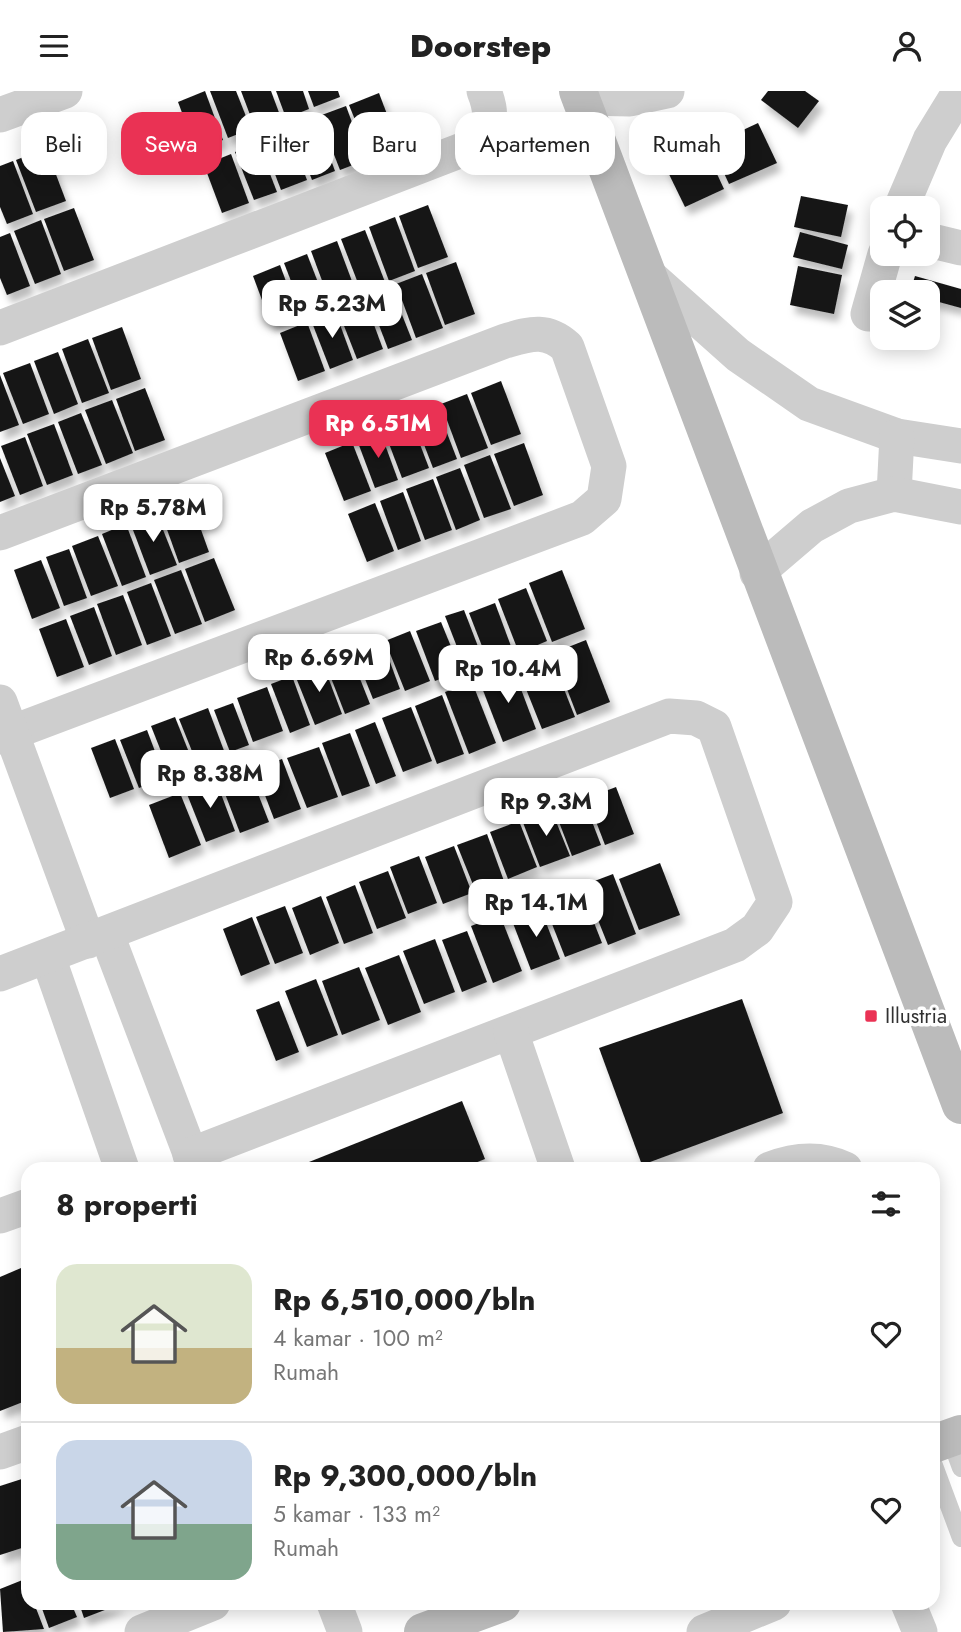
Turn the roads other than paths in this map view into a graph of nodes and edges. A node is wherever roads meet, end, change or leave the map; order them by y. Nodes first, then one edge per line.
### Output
1 (65, 91) edge
2 (484, 91) edge
3 (667, 91) edge
4 (960, 91) edge
5 (579, 94) edge
6 (8, 106) edge
7 (906, 196) edge
8 (940, 243) edge
9 (961, 248) edge
10 (882, 266) edge
11 (646, 273) junction
12 (868, 314) dead end
13 (0, 328) edge
14 (897, 436) junction
15 (961, 446) edge
16 (894, 494) junction
17 (961, 507) edge
18 (0, 533) edge
19 (758, 573) junction
20 (4, 724) edge
21 (97, 938) junction
22 (48, 957) junction
23 (0, 974) edge
24 (512, 1032) junction
25 (961, 1105) edge
26 (120, 1162) edge
27 (193, 1162) edge
28 (556, 1162) edge
29 (788, 1162) edge
30 (825, 1162) edge
31 (21, 1208) edge
32 (0, 1216) edge
33 (21, 1444) edge
34 (947, 1449) edge
35 (0, 1452) edge
36 (961, 1538) edge
37 (196, 1610) edge
38 (337, 1610) edge
39 (483, 1610) edge
40 (757, 1610) edge
41 (911, 1610) edge
42 (142, 1632) edge
43 (345, 1632) edge
44 (423, 1632) edge
45 (704, 1632) edge
46 (920, 1632) edge

1 - 6 street
2 - 13 street
3 - 5 street
4 - 7 street
5 - 11 street
8 - 9 street
10 - 12 street
11 - 14 street
11 - 19 street
14 - 15 street
14 - 16 street
16 - 17 street
16 - 19 street
18 - 20 street
19 - 25 street
20 - 21 street
21 - 22 street
21 - 24 street
21 - 27 street
22 - 23 street
22 - 26 street
24 - 27 street
24 - 28 street
29 - 30 street
31 - 32 street
33 - 35 street
34 - 36 lane
37 - 42 street
38 - 43 street
39 - 44 street
40 - 45 street
41 - 46 street

